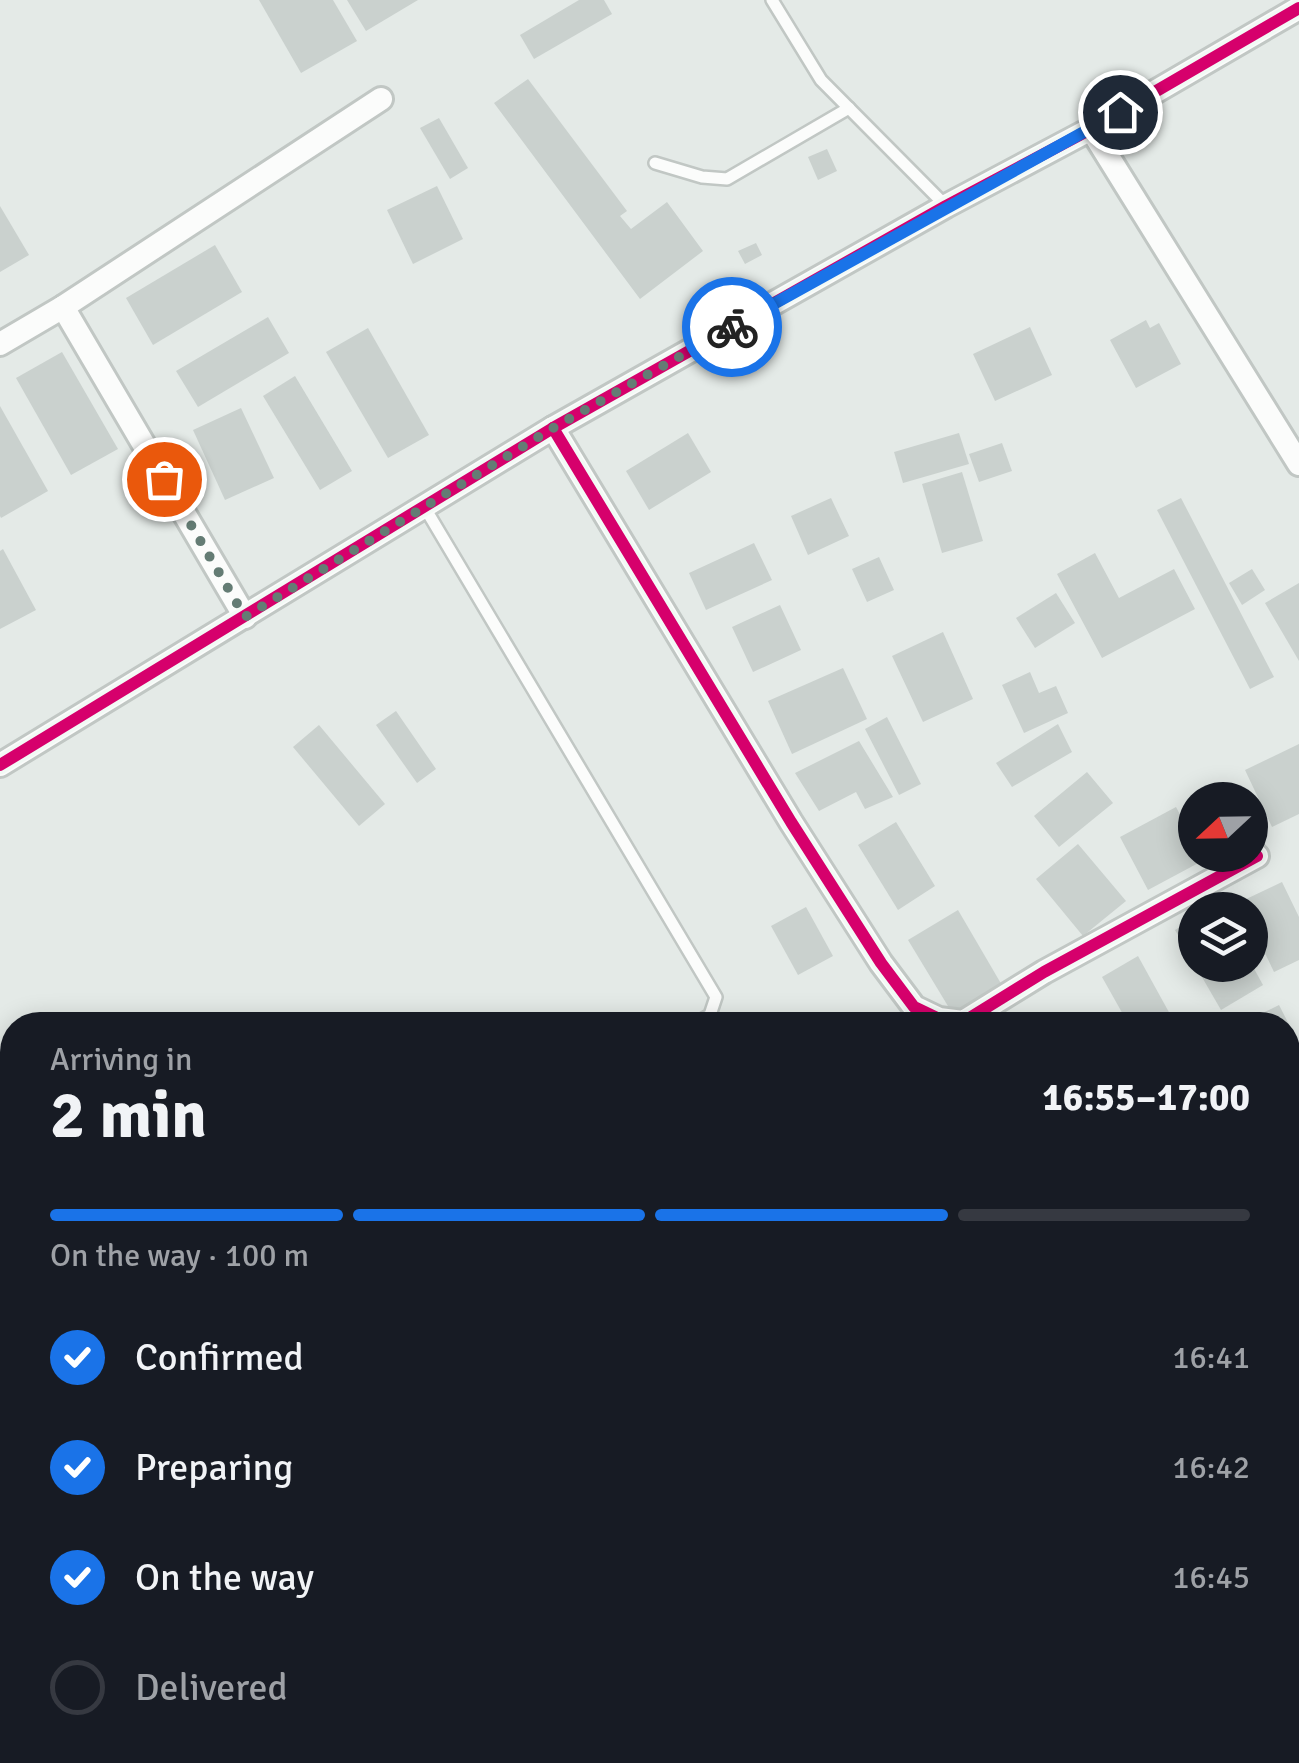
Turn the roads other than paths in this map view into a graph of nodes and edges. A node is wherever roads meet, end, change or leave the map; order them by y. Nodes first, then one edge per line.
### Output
1 (772, 0) edge
2 (1299, 8) edge
3 (381, 99) dead end
4 (850, 108) junction
5 (1091, 130) junction
6 (655, 163) dead end
7 (946, 206) junction
8 (63, 307) junction
9 (0, 344) edge
10 (553, 428) junction
11 (1299, 464) edge
12 (425, 508) junction
13 (245, 617) junction
14 (0, 765) edge
15 (1228, 872) edge
16 (711, 1012) edge
17 (924, 1012) edge
18 (980, 1012) edge

1 - 4 lane
2 - 5 street
3 - 8 street
4 - 6 lane
4 - 7 lane
5 - 7 street
5 - 11 street
7 - 10 street
8 - 9 street
8 - 13 street
10 - 12 street
10 - 17 street
12 - 13 street
12 - 16 lane
13 - 14 street
15 - 18 street

